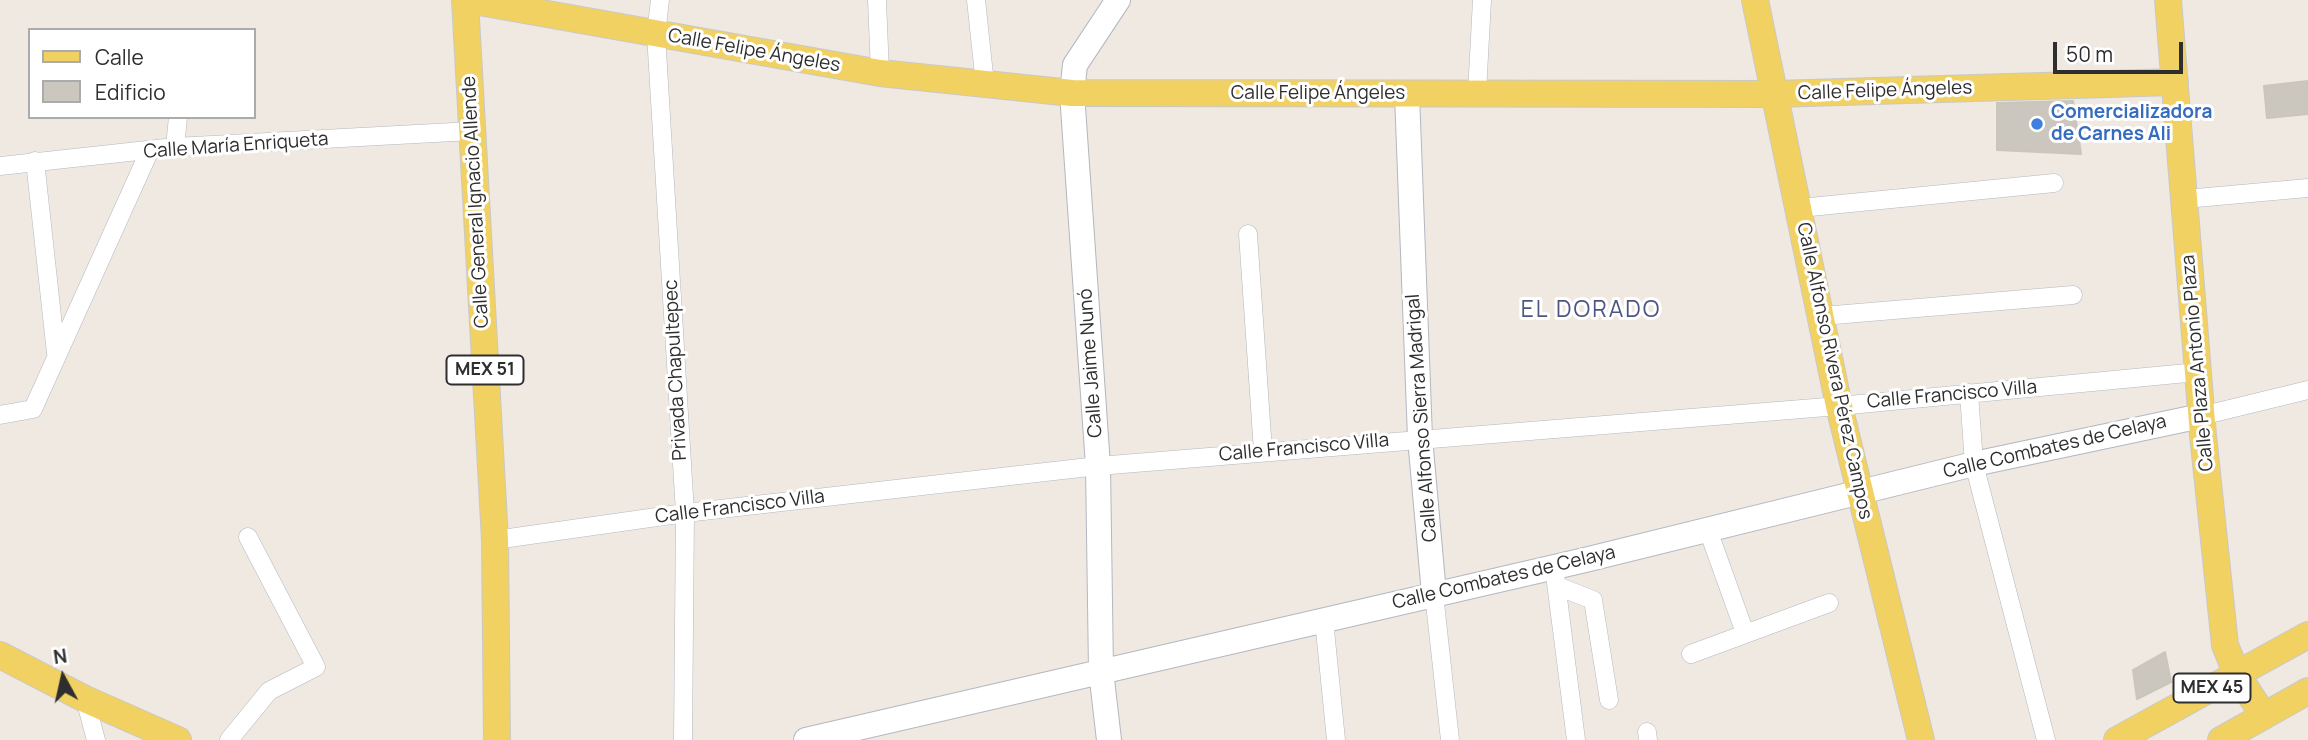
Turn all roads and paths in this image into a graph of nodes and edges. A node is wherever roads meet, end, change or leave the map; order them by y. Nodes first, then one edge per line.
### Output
1 (467, 0) edge
2 (660, 0) edge
3 (877, 0) edge
4 (976, 0) edge
5 (1118, 0) edge
6 (1482, 0) edge
7 (1755, 0) edge
8 (2168, 0) edge
9 (656, 34) junction
10 (880, 73) junction
11 (2175, 82) junction
12 (985, 84) junction
13 (1072, 93) junction
14 (1477, 93) junction
15 (1407, 94) junction
16 (1775, 94) junction
17 (178, 119) edge
18 (472, 131) junction
19 (175, 147) junction
20 (149, 152) junction
21 (35, 162) junction
22 (0, 166) edge
23 (2054, 183) dead end
24 (2308, 188) edge
25 (2185, 199) junction
26 (1800, 208) junction
27 (1248, 234) dead end
28 (2073, 295) dead end
29 (1822, 316) junction
30 (56, 355) junction
31 (2198, 372) junction
32 (2308, 390) edge
33 (1969, 393) junction
34 (1839, 406) junction
35 (0, 415) edge
36 (2201, 416) junction
37 (1420, 438) junction
38 (1263, 451) junction
39 (1974, 464) junction
40 (1098, 466) junction
41 (1859, 493) junction
42 (685, 513) junction
43 (1708, 530) junction
44 (248, 537) dead end
45 (495, 540) junction
46 (1556, 577) junction
47 (1434, 594) junction
48 (1829, 603) dead end
49 (1324, 620) junction
50 (1745, 634) junction
51 (2308, 635) edge
52 (1691, 654) dead end
53 (0, 655) edge
54 (1101, 671) junction
55 (2237, 674) junction
56 (2308, 691) edge
57 (85, 699) junction
58 (1609, 700) dead end
59 (2264, 716) junction
60 (96, 740) edge
61 (178, 740) edge
62 (229, 740) edge
63 (497, 740) edge
64 (683, 740) edge
65 (806, 740) edge
66 (1109, 740) edge
67 (1336, 740) edge
68 (1450, 740) edge
69 (1576, 740) edge
70 (1921, 740) edge
71 (2046, 740) edge
72 (2117, 740) edge
73 (2221, 740) edge

1 - 9 main road, Calle Felipe Ángeles
1 - 18 main road, Calle General Ignacio Allende / MEX 51
2 - 9 street, Privada Chapultepec
3 - 10 street
4 - 12 street
5 - 13 street, Calle Jaime Nunó
6 - 14 street
7 - 16 main road, Calle Alfonso Rivera Pérez Campos
8 - 11 main road, Calle Plaza Antonio Plaza
9 - 10 main road, Calle Felipe Ángeles
9 - 42 street, Privada Chapultepec
10 - 12 main road, Calle Felipe Ángeles
11 - 16 main road, Calle Felipe Ángeles
11 - 25 main road, Calle Plaza Antonio Plaza
12 - 13 main road, Calle Felipe Ángeles
13 - 15 main road, Calle Felipe Ángeles
13 - 40 street, Calle Jaime Nunó
14 - 15 main road, Calle Felipe Ángeles
14 - 16 main road, Calle Felipe Ángeles
15 - 37 street, Calle Alfonso Sierra Madrigal
16 - 26 main road, Calle Alfonso Rivera Pérez Campos
17 - 19 street
18 - 19 street, Calle María Enriqueta
18 - 45 main road, Calle General Ignacio Allende / MEX 51
19 - 20 street, Calle María Enriqueta
20 - 21 street, Calle María Enriqueta
20 - 30 street
21 - 22 street, Calle María Enriqueta
21 - 30 street
23 - 26 street
24 - 25 street
25 - 31 main road, Calle Plaza Antonio Plaza
26 - 29 main road, Calle Alfonso Rivera Pérez Campos
27 - 38 street
28 - 29 street
29 - 34 main road, Calle Alfonso Rivera Pérez Campos
30 - 35 street
31 - 33 street, Calle Francisco Villa
31 - 36 main road, Calle Plaza Antonio Plaza
32 - 36 street
33 - 34 street, Calle Francisco Villa
33 - 39 street
34 - 37 street, Calle Francisco Villa
34 - 41 main road, Calle Alfonso Rivera Pérez Campos
36 - 39 street, Calle Combates de Celaya
36 - 55 main road, Calle Plaza Antonio Plaza
37 - 38 street, Calle Francisco Villa
37 - 47 street, Calle Alfonso Sierra Madrigal
38 - 40 street, Calle Francisco Villa
39 - 41 street, Calle Combates de Celaya
39 - 71 street
40 - 42 street, Calle Francisco Villa
40 - 54 street, Calle Jaime Nunó
41 - 43 street, Calle Combates de Celaya
41 - 70 main road, Calle Alfonso Rivera Pérez Campos
42 - 45 street, Calle Francisco Villa
42 - 64 street, Privada Chapultepec
43 - 46 street, Calle Combates de Celaya
43 - 50 street
44 - 62 street
45 - 63 main road, Calle General Ignacio Allende / MEX 51
46 - 47 street, Calle Combates de Celaya
46 - 58 street
46 - 69 street
47 - 49 street, Calle Combates de Celaya
47 - 68 street, Calle Alfonso Sierra Madrigal
48 - 50 street
49 - 54 street, Calle Combates de Celaya
49 - 67 street
50 - 52 street
51 - 55 main road, MEX 45
53 - 57 main road
54 - 65 street, Calle Combates de Celaya
54 - 66 street, Calle Jaime Nunó
55 - 59 main road, Calle Plaza Antonio Plaza
55 - 72 main road, MEX 45
56 - 59 main road, MEX 45
57 - 60 street
57 - 61 main road
59 - 73 main road, MEX 45

